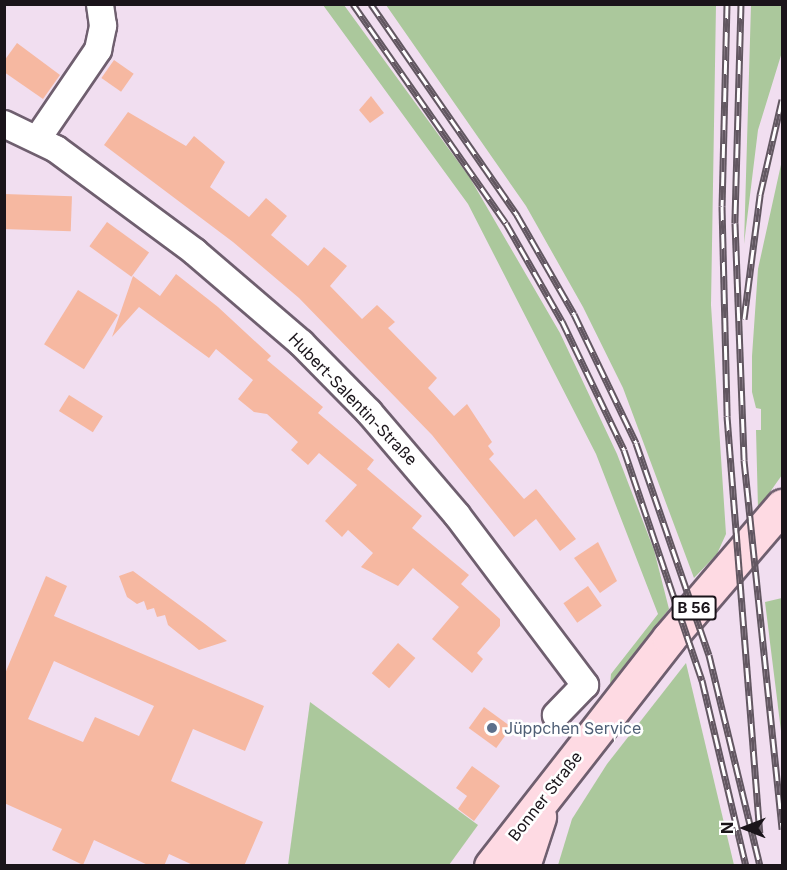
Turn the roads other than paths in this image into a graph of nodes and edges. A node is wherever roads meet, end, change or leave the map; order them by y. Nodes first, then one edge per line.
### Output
1 (100, 4) edge
2 (4, 124) edge
3 (38, 138) junction
4 (783, 506) edge
5 (556, 715) dead end
6 (547, 792) junction
7 (529, 859) edge
8 (491, 866) edge

1 - 3 street
2 - 3 street, Hubert-Salentin-Straße
3 - 5 street, Hubert-Salentin-Straße
4 - 6 main road, Bonner Straße / B 56
6 - 7 main road, B 56
6 - 8 main road, Bonner Straße / B 56

